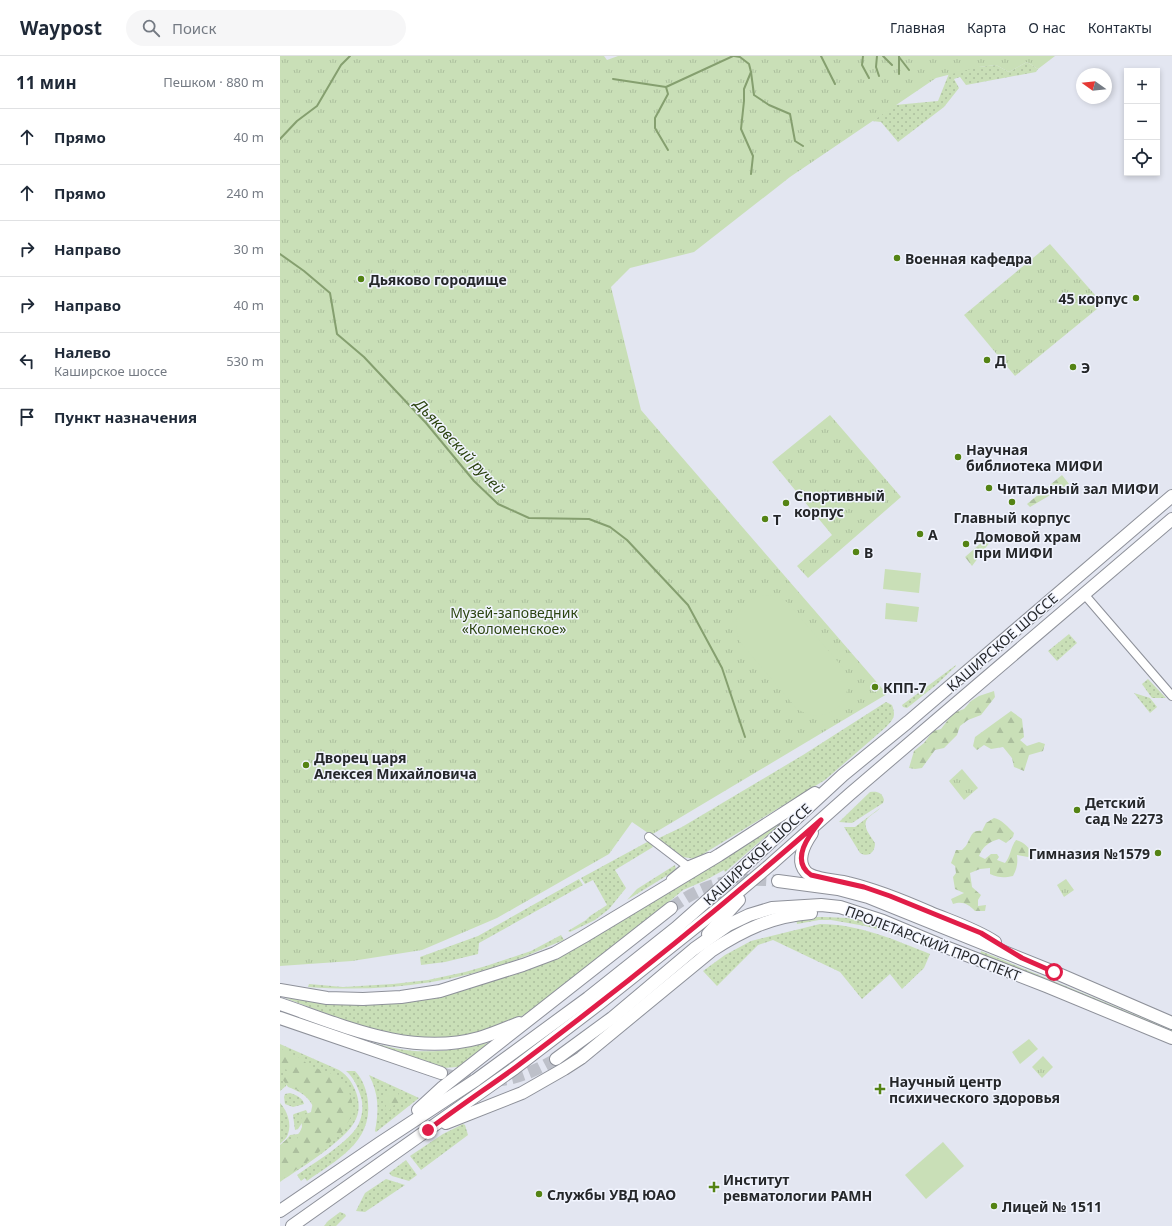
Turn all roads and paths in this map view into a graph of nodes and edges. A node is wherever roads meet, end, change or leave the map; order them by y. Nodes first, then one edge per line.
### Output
1 (1172, 496) edge
2 (1172, 519) edge
3 (1084, 594) junction
4 (1172, 696) edge
5 (843, 775) junction
6 (821, 820) junction
7 (649, 837) dead end
8 (719, 855) junction
9 (770, 865) junction
10 (687, 866) junction
11 (778, 881) tunnel mouth
12 (665, 888) junction
13 (671, 908) tunnel mouth
14 (864, 914) junction
15 (694, 949) junction
16 (1022, 958) junction
17 (280, 990) edge
18 (280, 1004) edge
19 (535, 1016) junction
20 (280, 1018) edge
21 (1172, 1023) edge
22 (1172, 1038) edge
23 (556, 1059) tunnel mouth
24 (441, 1073) tunnel mouth
25 (428, 1130) junction
26 (382, 1141) junction
27 (280, 1211) edge
28 (292, 1226) edge

1 - 5 main road, КАШИРСКОЕ ШОССЕ
2 - 3 main road, КАШИРСКОЕ ШОССЕ
3 - 4 street
3 - 6 main road, КАШИРСКОЕ ШОССЕ
5 - 8 main road
5 - 26 main road, КАШИРСКОЕ ШОССЕ
6 - 9 main road, КАШИРСКОЕ ШОССЕ
6 - 16 main road
7 - 10 street
8 - 10 street
8 - 12 main road
9 - 15 main road
9 - 25 main road, КАШИРСКОЕ ШОССЕ
10 - 12 street
11 - 16 main road, ПРОЛЕТАРСКИЙ ПРОСПЕКТ
12 - 17 main road
13 - 19 main road
14 - 15 main road, ПРОЛЕТАРСКИЙ ПРОСПЕКТ
14 - 22 main road, ПРОЛЕТАРСКИЙ ПРОСПЕКТ
14 - 25 main road
15 - 23 main road
16 - 21 main road, ПРОЛЕТАРСКИЙ ПРОСПЕКТ
18 - 19 main road
19 - 26 main road
20 - 24 main road
25 - 28 main road, КАШИРСКОЕ ШОССЕ
26 - 27 main road, КАШИРСКОЕ ШОССЕ

